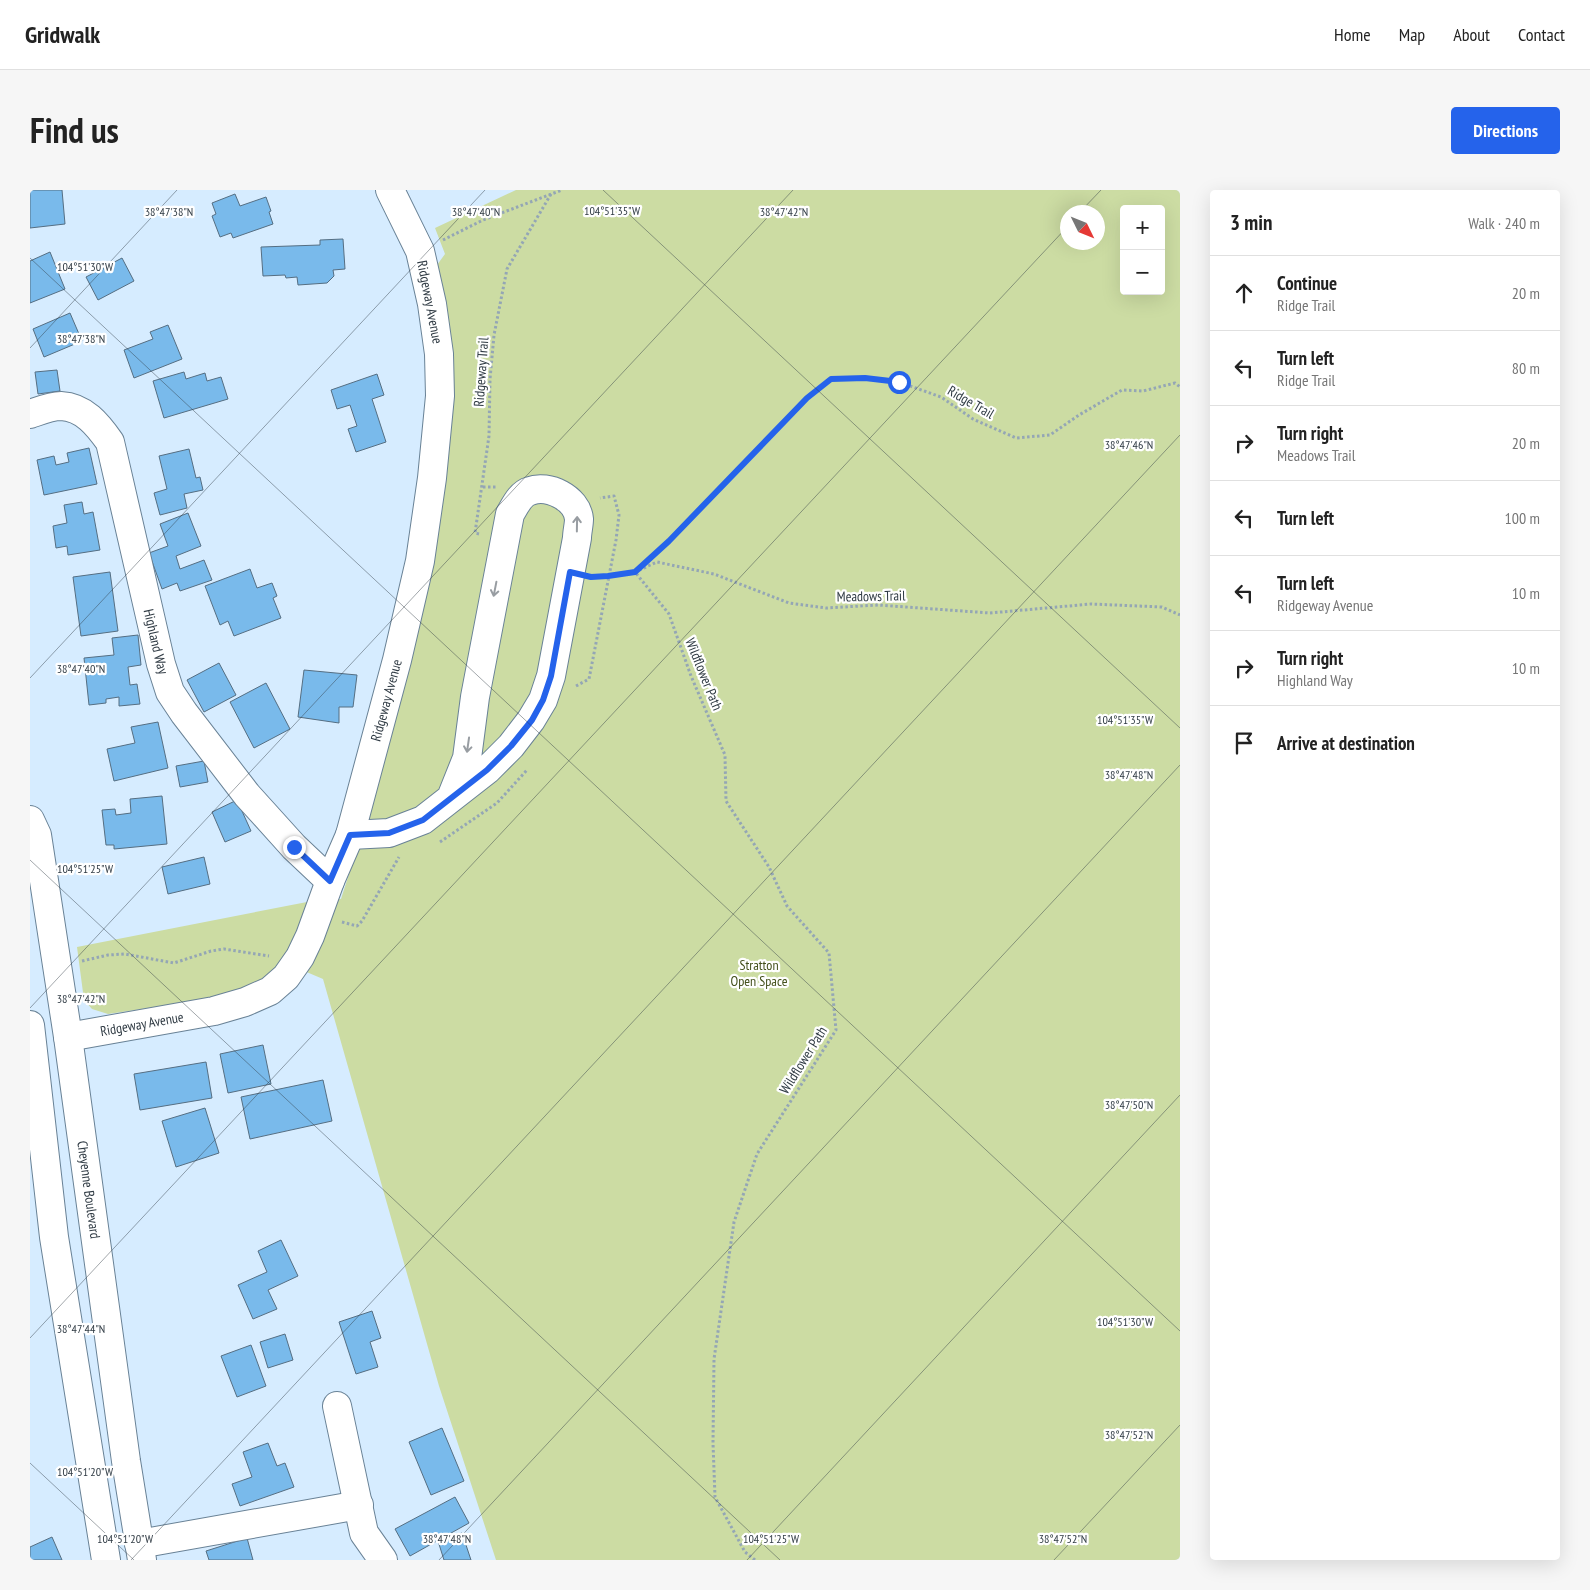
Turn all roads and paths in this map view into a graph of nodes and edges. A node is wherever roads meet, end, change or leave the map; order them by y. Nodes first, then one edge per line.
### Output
1 (390, 190) edge
2 (562, 190) edge
3 (550, 194) junction
4 (420, 251) junction
5 (1180, 387) edge
6 (30, 414) edge
7 (504, 541) junction
8 (570, 572) junction
9 (635, 572) junction
10 (1180, 615) edge
11 (452, 798) junction
12 (30, 820) edge
13 (350, 835) junction
14 (330, 881) junction
15 (275, 955) dead end
16 (57, 967) junction
17 (30, 1025) edge
18 (68, 1037) junction
19 (337, 1406) dead end
20 (359, 1504) junction
21 (140, 1552) edge
22 (106, 1560) edge
23 (383, 1560) edge
24 (755, 1560) edge

1 - 4 street, Ridgeway Avenue
2 - 3 path
3 - 4 path
3 - 7 path, Ridgeway Trail
4 - 13 street, Ridgeway Avenue
5 - 9 path, Ridge Trail
6 - 14 street, Highland Way
8 -> 7 street
7 -> 11 street
8 - 9 path, Meadows Trail
8 - 11 street
9 - 10 path, Meadows Trail
9 - 24 path, Wildflower Path
11 - 13 street
12 - 16 street, Cheyenne Boulevard
13 - 14 street, Ridgeway Avenue
14 - 18 street, Ridgeway Avenue
15 - 16 path
16 - 18 street, Cheyenne Boulevard
17 - 22 street
18 - 21 street, Cheyenne Boulevard
19 - 20 street
20 - 21 street
20 - 23 street

